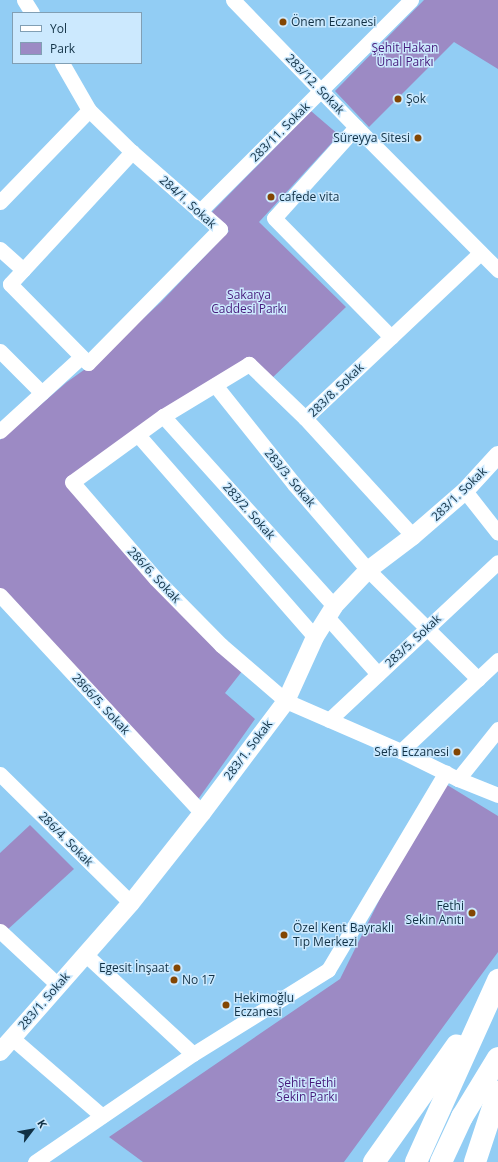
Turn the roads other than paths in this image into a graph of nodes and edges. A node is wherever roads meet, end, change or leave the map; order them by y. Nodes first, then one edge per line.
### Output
1 (24, 0) edge
2 (233, 0) edge
3 (411, 0) edge
4 (31, 12) edge
5 (63, 64) edge
6 (322, 91) junction
7 (89, 110) junction
8 (356, 127) junction
9 (132, 152) junction
10 (0, 202) edge
11 (199, 212) junction
12 (0, 249) edge
13 (480, 253) junction
14 (23, 270) junction
15 (498, 270) edge
16 (391, 337) junction
17 (0, 351) edge
18 (81, 357) junction
19 (215, 385) junction
20 (42, 393) junction
21 (163, 416) junction
22 (305, 418) junction
23 (0, 431) edge
24 (138, 435) junction
25 (498, 455) edge
26 (465, 491) junction
27 (498, 533) edge
28 (413, 536) junction
29 (498, 562) edge
30 (368, 570) junction
31 (0, 595) edge
32 (331, 612) junction
33 (427, 628) junction
34 (315, 637) junction
35 (498, 660) edge
36 (378, 674) junction
37 (478, 679) junction
38 (286, 701) junction
39 (329, 720) junction
40 (498, 729) edge
41 (401, 751) junction
42 (0, 774) edge
43 (452, 775) junction
44 (498, 795) edge
45 (498, 803) edge
46 (202, 813) junction
47 (131, 903) junction
48 (0, 931) edge
49 (85, 954) junction
50 (498, 980) edge
51 (58, 985) junction
52 (485, 1005) junction
53 (12, 1038) junction
54 (0, 1052) edge
55 (192, 1054) junction
56 (498, 1058) edge
57 (498, 1092) edge
58 (102, 1116) junction
59 (35, 1162) edge
60 (374, 1162) edge
61 (416, 1162) edge
62 (441, 1162) edge
63 (475, 1162) edge

1 - 4 street
2 - 6 street, 283/12. Sokak
3 - 6 street, 283/11. Sokak
5 - 7 street, 284/1. Sokak
6 - 8 street, 283/12. Sokak
6 - 11 street, 283/11. Sokak
7 - 9 street, 284/1. Sokak
7 - 10 street
8 - 13 street, 283/12. Sokak
8 - 16 street
9 - 11 street, 284/1. Sokak
9 - 14 street
11 - 18 street, 284/1. Sokak
12 - 14 street
13 - 15 street, 283/12. Sokak
13 - 16 street, 283/8. Sokak
14 - 18 street
16 - 22 street, 283/8. Sokak
17 - 20 street
18 - 20 street
19 - 21 street, 286/6. Sokak
19 - 22 street, 286/6. Sokak
19 - 30 street, 283/3. Sokak
20 - 23 street
21 - 24 street, 286/6. Sokak
21 - 32 street, 283/2. Sokak
22 - 28 street, 283/8. Sokak
24 - 34 street
24 - 38 street, 286/6. Sokak
25 - 26 street, 283/1. Sokak
26 - 27 street
26 - 28 street, 283/1. Sokak
28 - 30 street, 283/1. Sokak
29 - 33 street, 283/5. Sokak
30 - 32 street, 283/1. Sokak
30 - 33 street, 283/3. Sokak
31 - 46 street, 2866/5. Sokak
32 - 34 street, 283/1. Sokak
32 - 36 street, 283/2. Sokak
33 - 36 street, 283/5. Sokak
33 - 37 street, 283/3. Sokak
34 - 38 street, 283/1. Sokak
35 - 37 street
36 - 39 street, 283/5. Sokak
37 - 41 street
38 - 39 street, 286/6. Sokak
38 - 46 street, 283/1. Sokak
39 - 41 street, 286/6. Sokak
40 - 43 street
41 - 43 street, 286/6. Sokak
42 - 47 street, 286/4. Sokak
43 - 44 street, 286/6. Sokak
43 - 45 street
43 - 55 street
46 - 47 street, 283/1. Sokak
47 - 49 street, 283/1. Sokak
48 - 51 street
49 - 51 street, 283/1. Sokak
49 - 55 street
50 - 52 main road
51 - 53 street, 283/1. Sokak
52 - 60 main road
52 - 61 main road
53 - 54 street, 283/1. Sokak
53 - 58 street
55 - 58 street
56 - 62 main road
57 - 63 main road
58 - 59 street

